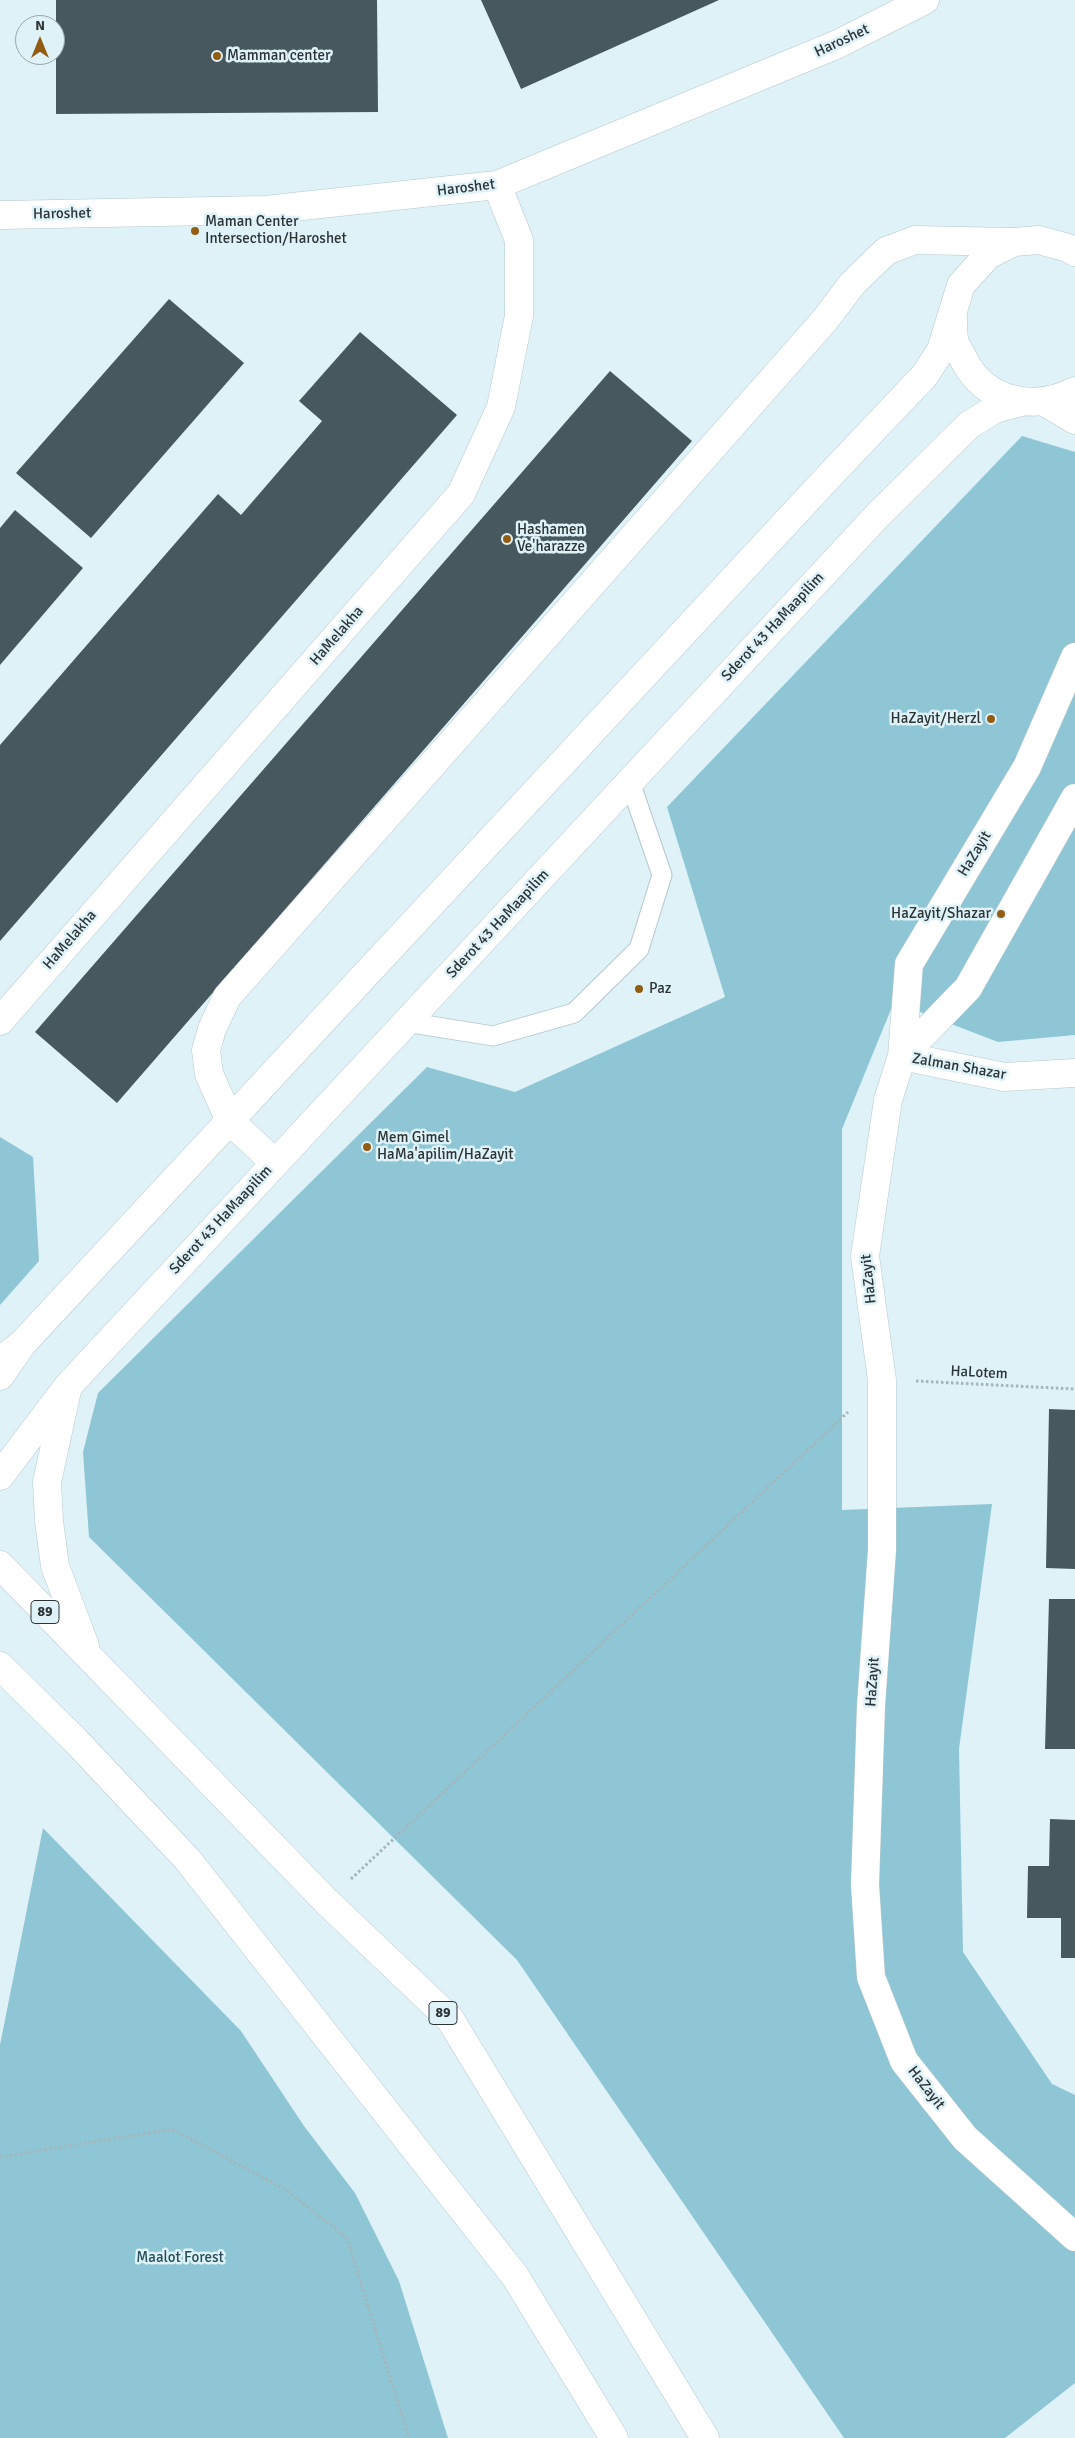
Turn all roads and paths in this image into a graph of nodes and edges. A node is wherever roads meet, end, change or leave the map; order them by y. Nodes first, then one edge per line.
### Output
1 (924, 0) edge
2 (497, 185) junction
3 (0, 215) edge
4 (1075, 228) edge
5 (1026, 241) junction
6 (1075, 252) edge
7 (952, 312) junction
8 (1075, 391) edge
9 (1032, 402) junction
10 (1075, 420) edge
11 (1075, 658) edge
12 (630, 782) junction
13 (1075, 798) edge
14 (0, 1021) edge
15 (406, 1022) junction
16 (902, 1056) junction
17 (1075, 1073) edge
18 (230, 1121) junction
19 (275, 1163) junction
20 (22, 1344) junction
21 (0, 1361) edge
22 (0, 1376) edge
23 (882, 1380) junction
24 (68, 1386) junction
25 (1075, 1389) edge
26 (0, 1476) edge
27 (0, 1565) edge
28 (90, 1659) junction
29 (0, 1666) edge
30 (327, 1902) junction
31 (0, 2157) edge
32 (1075, 2237) edge
33 (409, 2438) edge
34 (614, 2438) edge
35 (705, 2438) edge

1 - 2 main road, Haroshet
2 - 3 main road, Haroshet
2 - 14 main road, HaMelakha
4 - 5 main road
5 - 6 main road
5 - 7 main road
5 - 18 main road
7 - 9 main road
7 - 18 main road
8 - 9 main road, Sderot 43 HaMaapilim
9 - 10 main road
9 - 12 main road, Sderot 43 HaMaapilim
11 - 16 main road, HaZayit
12 - 15 main road, Sderot 43 HaMaapilim
12 - 15 lane
13 - 16 main road, HaZayit
15 - 19 main road, Sderot 43 HaMaapilim
16 - 17 main road, Zalman Shazar
16 - 23 main road, HaZayit
18 - 19 main road
18 - 20 main road
19 - 24 main road, Sderot 43 HaMaapilim
20 - 21 main road
20 - 22 main road
23 - 25 path, HaLotem
23 - 30 path
23 - 32 main road, HaZayit
24 - 26 main road, Sderot 43 HaMaapilim
24 - 28 main road
27 - 28 main road, 89
28 - 30 main road, 89
29 - 34 main road
30 - 35 main road, 89
31 - 33 path

